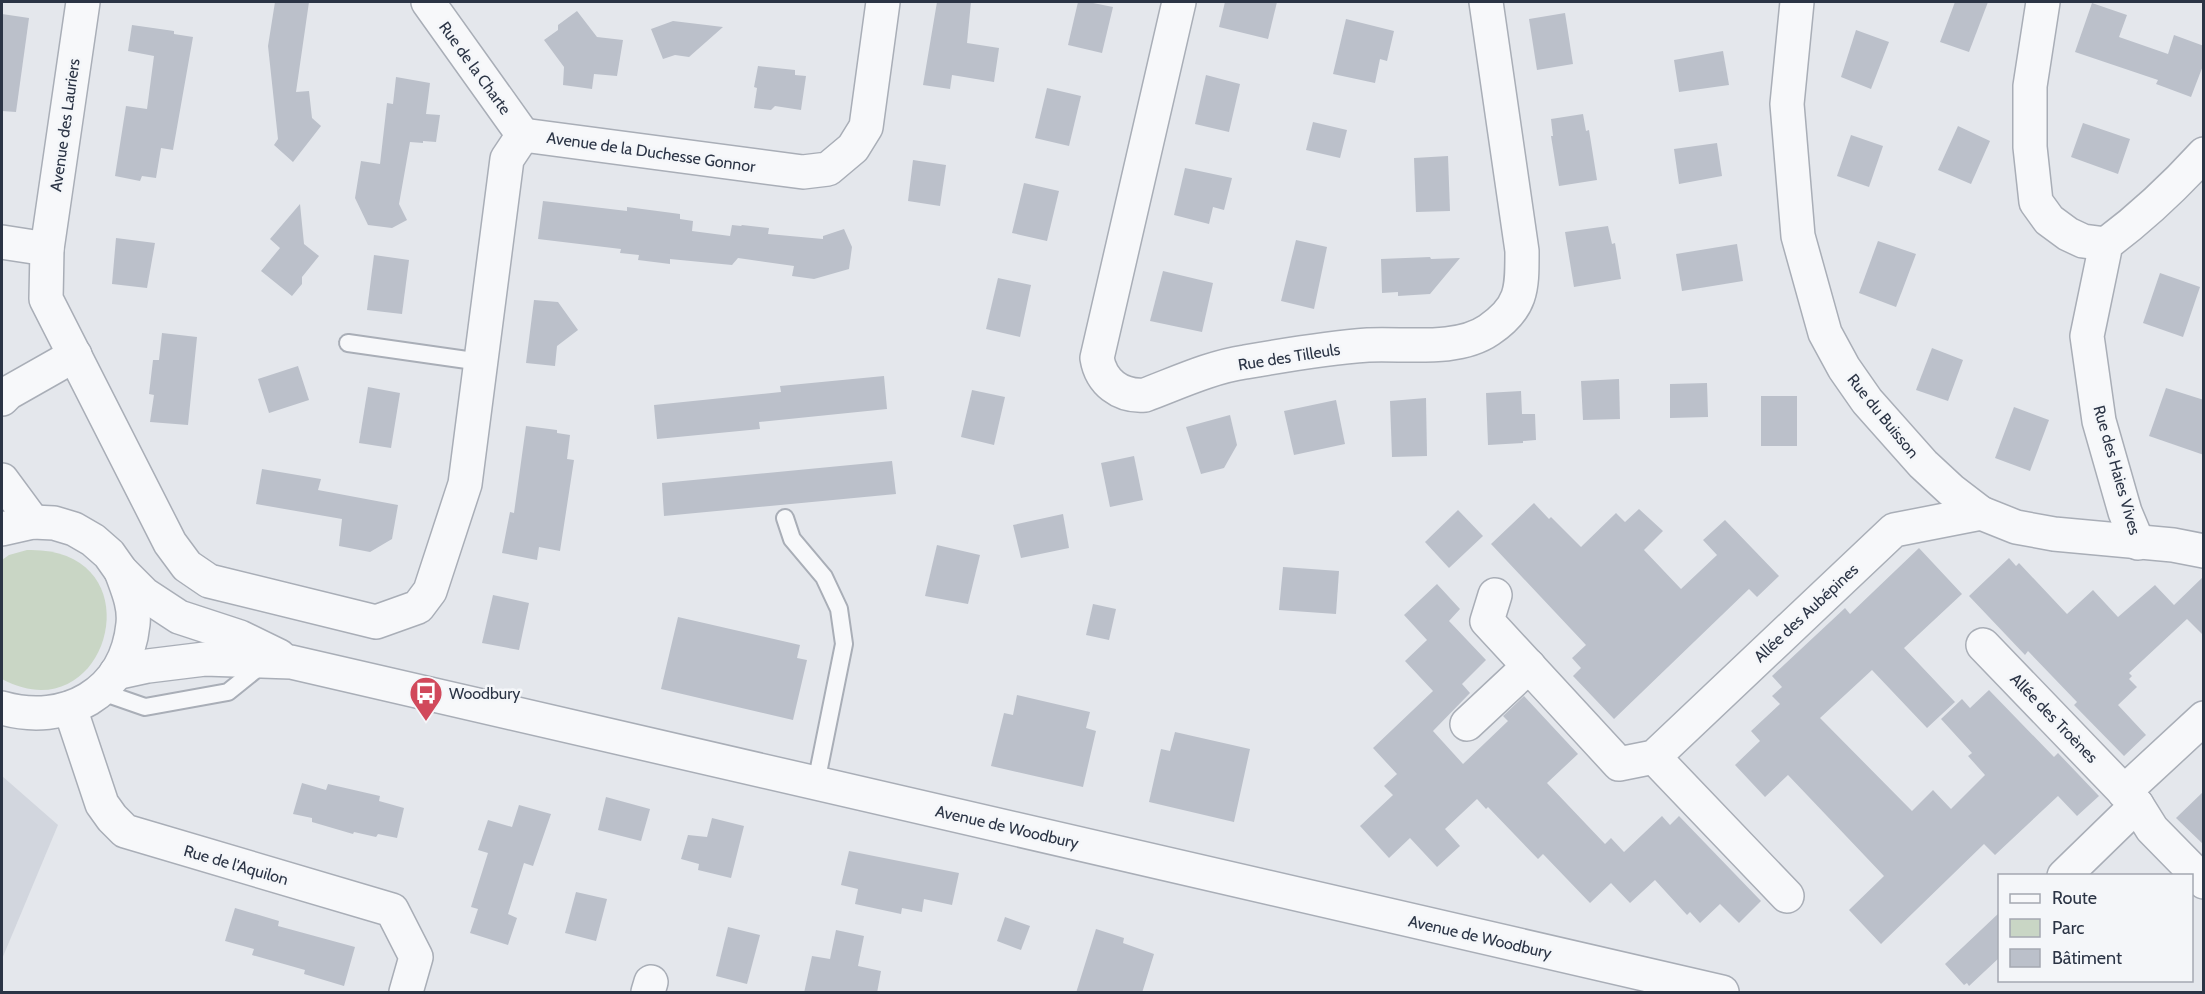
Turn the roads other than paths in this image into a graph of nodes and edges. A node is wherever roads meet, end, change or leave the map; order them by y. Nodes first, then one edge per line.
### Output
1 (83, 2) edge
2 (428, 2) edge
3 (883, 2) edge
4 (1179, 2) edge
5 (1486, 2) edge
6 (1797, 2) edge
7 (2043, 2) edge
8 (523, 135) junction
9 (2204, 154) edge
10 (2, 242) edge
11 (2106, 244) junction
12 (47, 249) junction
13 (348, 343) dead end
14 (75, 355) junction
15 (480, 362) junction
16 (2, 399) edge
17 (2, 480) edge
18 (1981, 513) junction
19 (785, 518) dead end
20 (33, 522) junction
21 (2, 529) edge
22 (170, 543) joint
23 (2138, 543) junction
24 (2204, 551) edge
25 (121, 571) junction
26 (1496, 595) dead end
27 (1983, 645) dead end
28 (279, 662) junction
29 (1528, 666) junction
30 (107, 682) junction
31 (2, 708) edge
32 (70, 708) junction
33 (2204, 718) edge
34 (1467, 724) dead end
35 (1654, 757) junction
36 (816, 783) junction
37 (2131, 799) junction
38 (2066, 874) edge
39 (2204, 882) edge
40 (1787, 896) dead end
41 (405, 993) edge
42 (1722, 993) edge

1 - 12 street, Avenue des Lauriers
2 - 8 street, Rue de la Charte
3 - 8 street, Avenue de la Duchesse Gonnor
4 - 5 street, Rue des Tilleuls
6 - 18 street, Rue du Buisson
7 - 11 street
8 - 15 street, Avenue de la Duchesse Gonnor
9 - 11 street
10 - 12 street
11 - 23 street, Rue des Haies Vives
12 - 14 street, Avenue des Lauriers
13 - 15 lane
14 - 16 street
14 - 22 street, Avenue des Lauriers
15 - 22 street, Avenue de la Duchesse Gonnor
17 - 20 street
18 - 23 street, Rue du Buisson
18 - 35 street, Allée des Aubépines
19 - 36 lane
20 - 21 street, Avenue de Woodbury
20 - 25 street, Avenue de Woodbury
23 - 24 street, Rue du Buisson
25 - 28 street, Avenue de Woodbury
25 - 30 street, Avenue de Woodbury
26 - 29 street
27 - 37 street, Allée des Troènes
28 - 30 street, Avenue de Woodbury
28 - 36 street, Avenue de Woodbury
29 - 34 street
29 - 35 street
30 - 32 street, Avenue de Woodbury
31 - 32 street, Avenue de Woodbury
32 - 41 street, Rue de l'Aquilon
33 - 37 street
35 - 40 street
36 - 42 street, Avenue de Woodbury
37 - 38 street
37 - 39 street, Allée des Troènes

